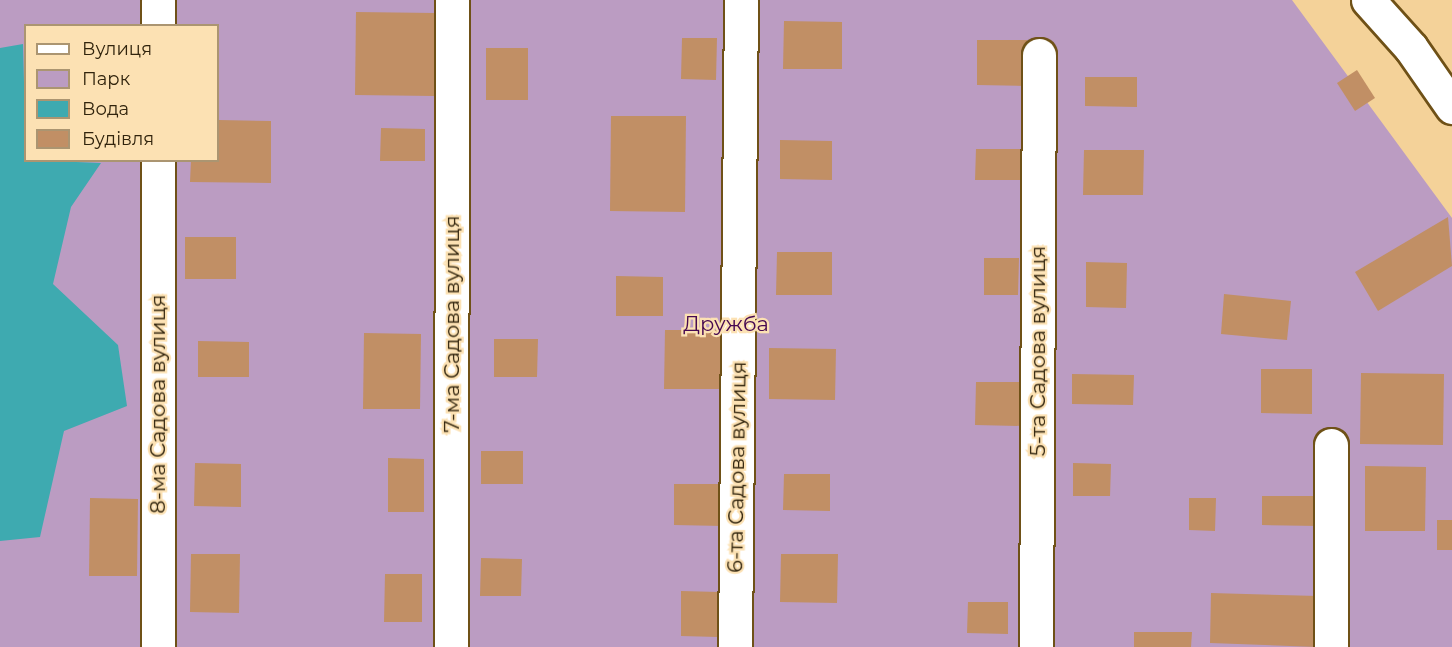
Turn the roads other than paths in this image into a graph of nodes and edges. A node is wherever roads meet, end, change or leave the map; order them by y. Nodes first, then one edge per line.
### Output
1 (158, 0) edge
2 (452, 0) edge
3 (741, 0) edge
4 (1368, 0) edge
5 (158, 24) edge
6 (1039, 55) dead end
7 (1452, 107) edge
8 (158, 162) edge
9 (1331, 445) dead end
10 (158, 647) edge
11 (451, 647) edge
12 (735, 647) edge
13 (1036, 647) edge
14 (1331, 647) edge

1 - 5 street
2 - 11 street, 7-ма Садова вулиця
3 - 12 street, 6-та Садова вулиця
4 - 7 street
6 - 13 street, 5-та Садова вулиця
8 - 10 street, 8-ма Садова вулиця
9 - 14 street

